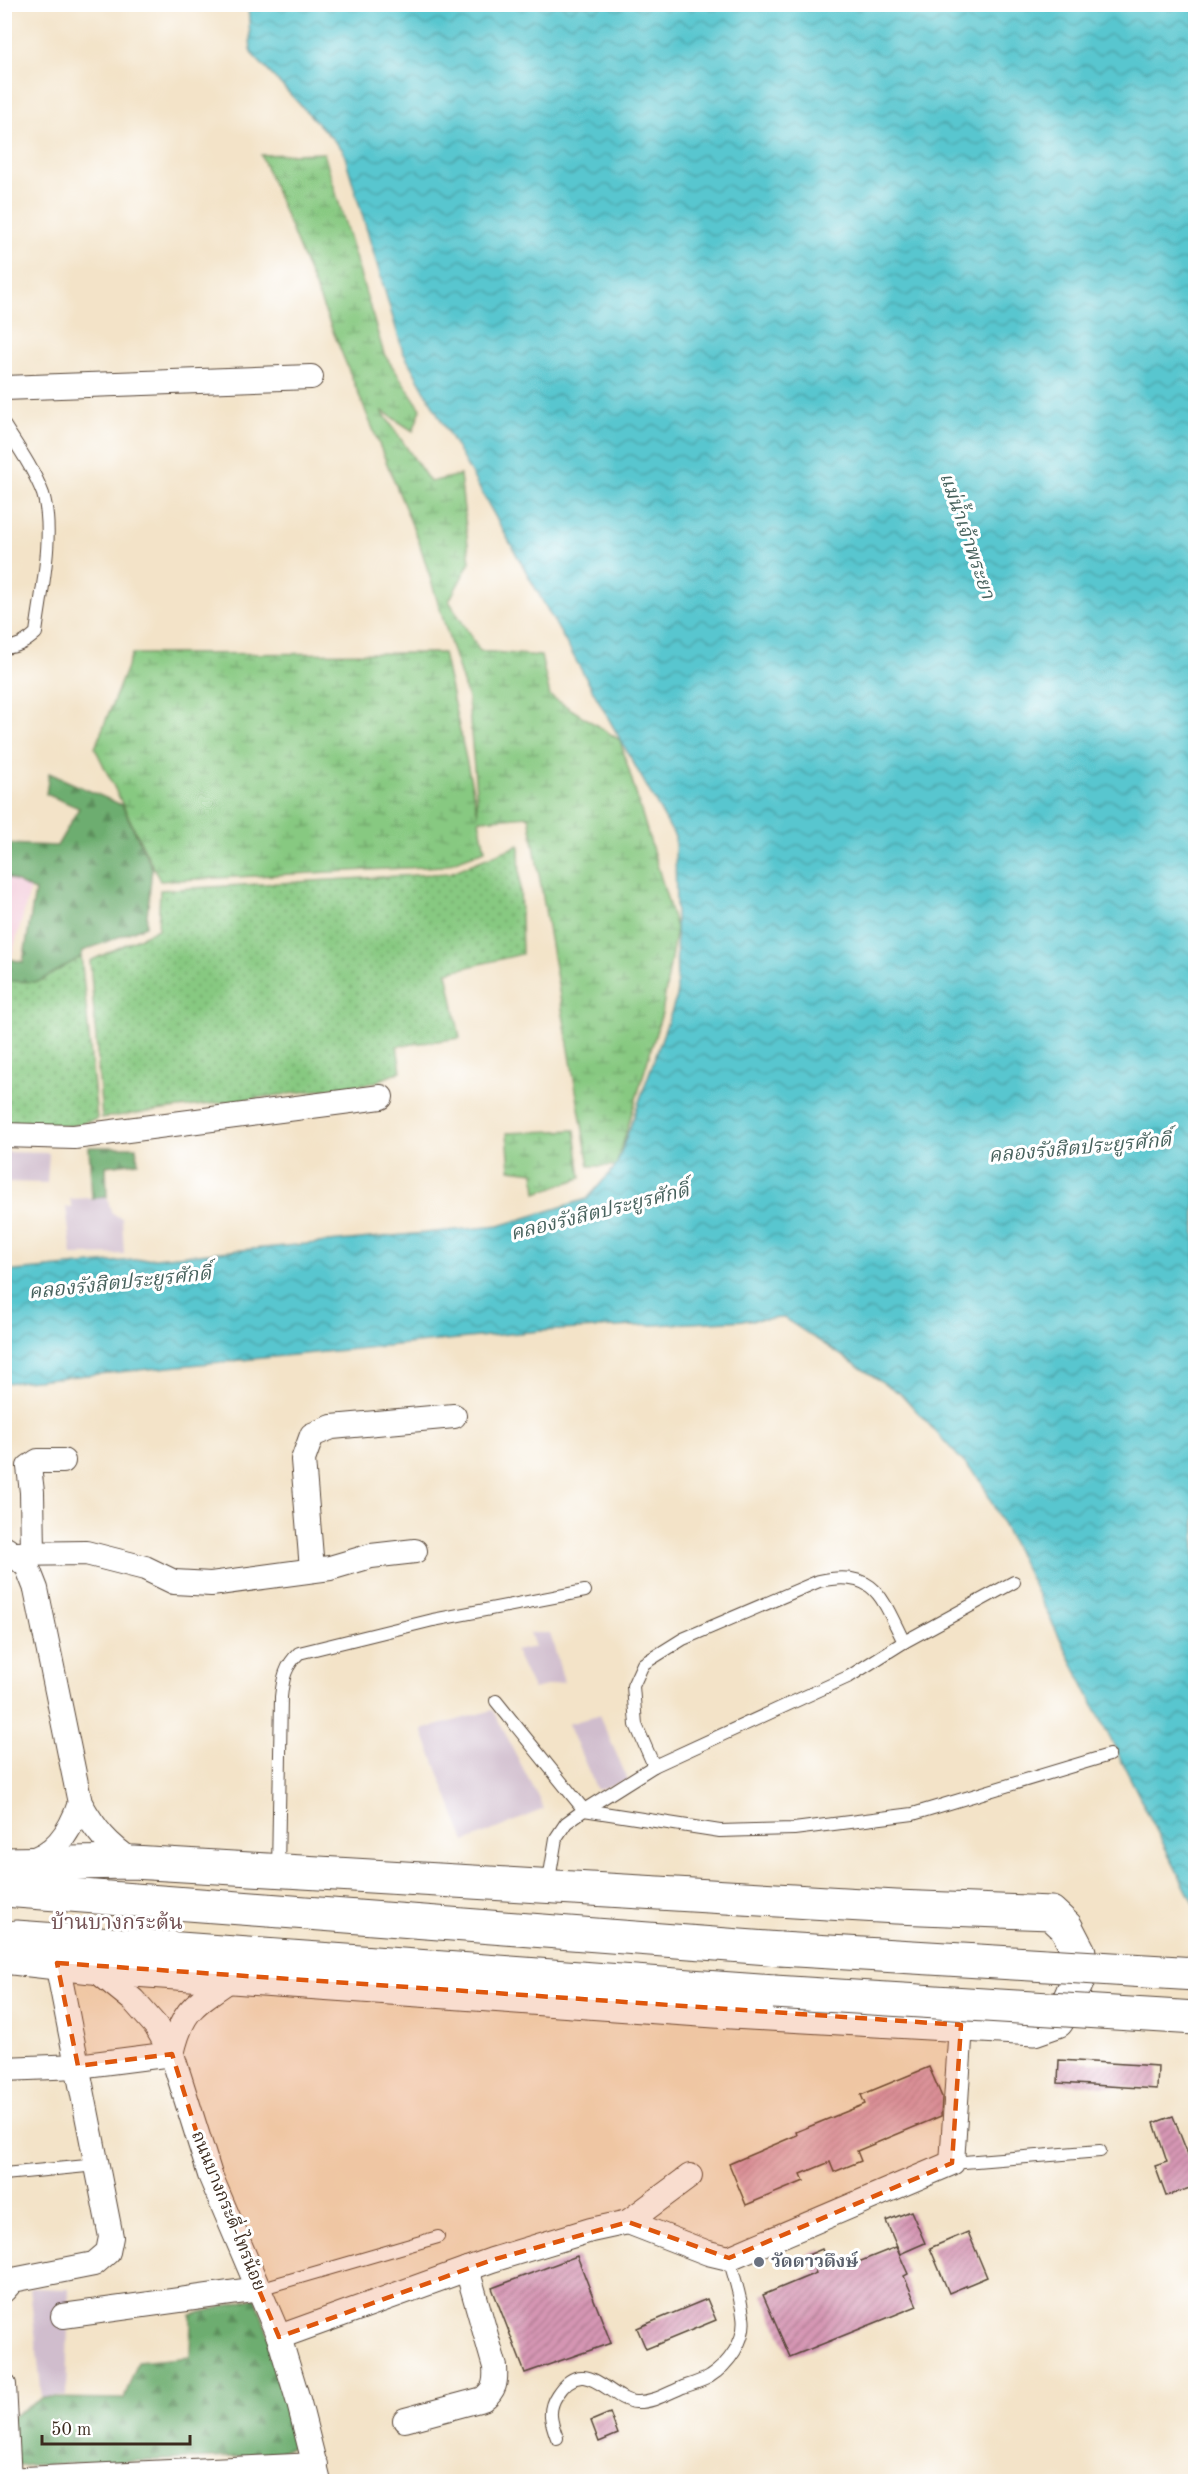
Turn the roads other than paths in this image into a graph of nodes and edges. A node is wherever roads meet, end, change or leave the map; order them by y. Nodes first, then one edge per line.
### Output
1 (311, 377) dead end
2 (4, 388) edge
3 (4, 425) edge
4 (4, 648) edge
5 (381, 1097) dead end
6 (4, 1135) edge
7 (454, 1416) dead end
8 (63, 1461) dead end
9 (16, 1551) edge
10 (415, 1551) dead end
11 (312, 1569) junction
12 (1014, 1582) dead end
13 (585, 1591) dead end
14 (903, 1642) junction
15 (496, 1701) dead end
16 (1109, 1755) dead end
17 (654, 1766) junction
18 (80, 1803) junction
19 (584, 1810) junction
20 (133, 1862) junction
21 (4, 1864) edge
22 (278, 1871) junction
23 (548, 1887) junction
24 (4, 1890) edge
25 (4, 1936) edge
26 (4, 1957) edge
27 (57, 1963) junction
28 (92, 1967) junction
29 (1196, 1974) edge
30 (234, 1977) junction
31 (1196, 2018) edge
32 (961, 2025) junction
33 (172, 2054) junction
34 (78, 2066) junction
35 (4, 2069) edge
36 (1100, 2151) dead end
37 (952, 2163) junction
38 (97, 2165) junction
39 (4, 2174) edge
40 (690, 2176) dead end
41 (628, 2222) junction
42 (438, 2236) dead end
43 (729, 2258) junction
44 (467, 2269) junction
45 (259, 2289) junction
46 (4, 2290) edge
47 (63, 2316) dead end
48 (279, 2337) junction
49 (4, 2385) edge
50 (405, 2420) dead end
51 (557, 2438) dead end
52 (318, 2473) edge
53 (7, 2480) edge

1 - 2 street
3 - 4 lane
5 - 6 street
7 - 11 street
8 - 9 street
9 - 11 street
9 - 18 street
10 - 11 street
12 - 14 lane
13 - 22 lane
14 - 17 lane
14 - 17 lane
15 - 19 lane
16 - 19 lane
17 - 19 lane
18 - 20 street
18 - 21 street
19 - 23 lane
20 - 21 main road
20 - 22 main road
22 - 23 main road
23 - 32 main road
24 - 29 main road, bridge
25 - 31 main road, bridge
26 - 27 main road
27 - 28 main road
27 - 34 street
28 - 30 main road
28 - 33 street, ถนนบางกระดี่-ไทรน้อย
30 - 32 main road
30 - 33 street
32 - 37 street
33 - 34 street
33 - 45 street, ถนนบางกระดี่-ไทรน้อย
34 - 35 street
34 - 38 street
36 - 37 lane
37 - 43 street
38 - 39 lane
38 - 46 street
40 - 41 street
41 - 43 street
41 - 44 street
42 - 45 lane
43 - 51 lane
44 - 48 street
44 - 50 street
45 - 47 street
45 - 48 street, ถนนบางกระดี่-ไทรน้อย
48 - 52 street, ถนนบางกระดี่-ไทรน้อย
49 - 53 street
52 - 53 street

